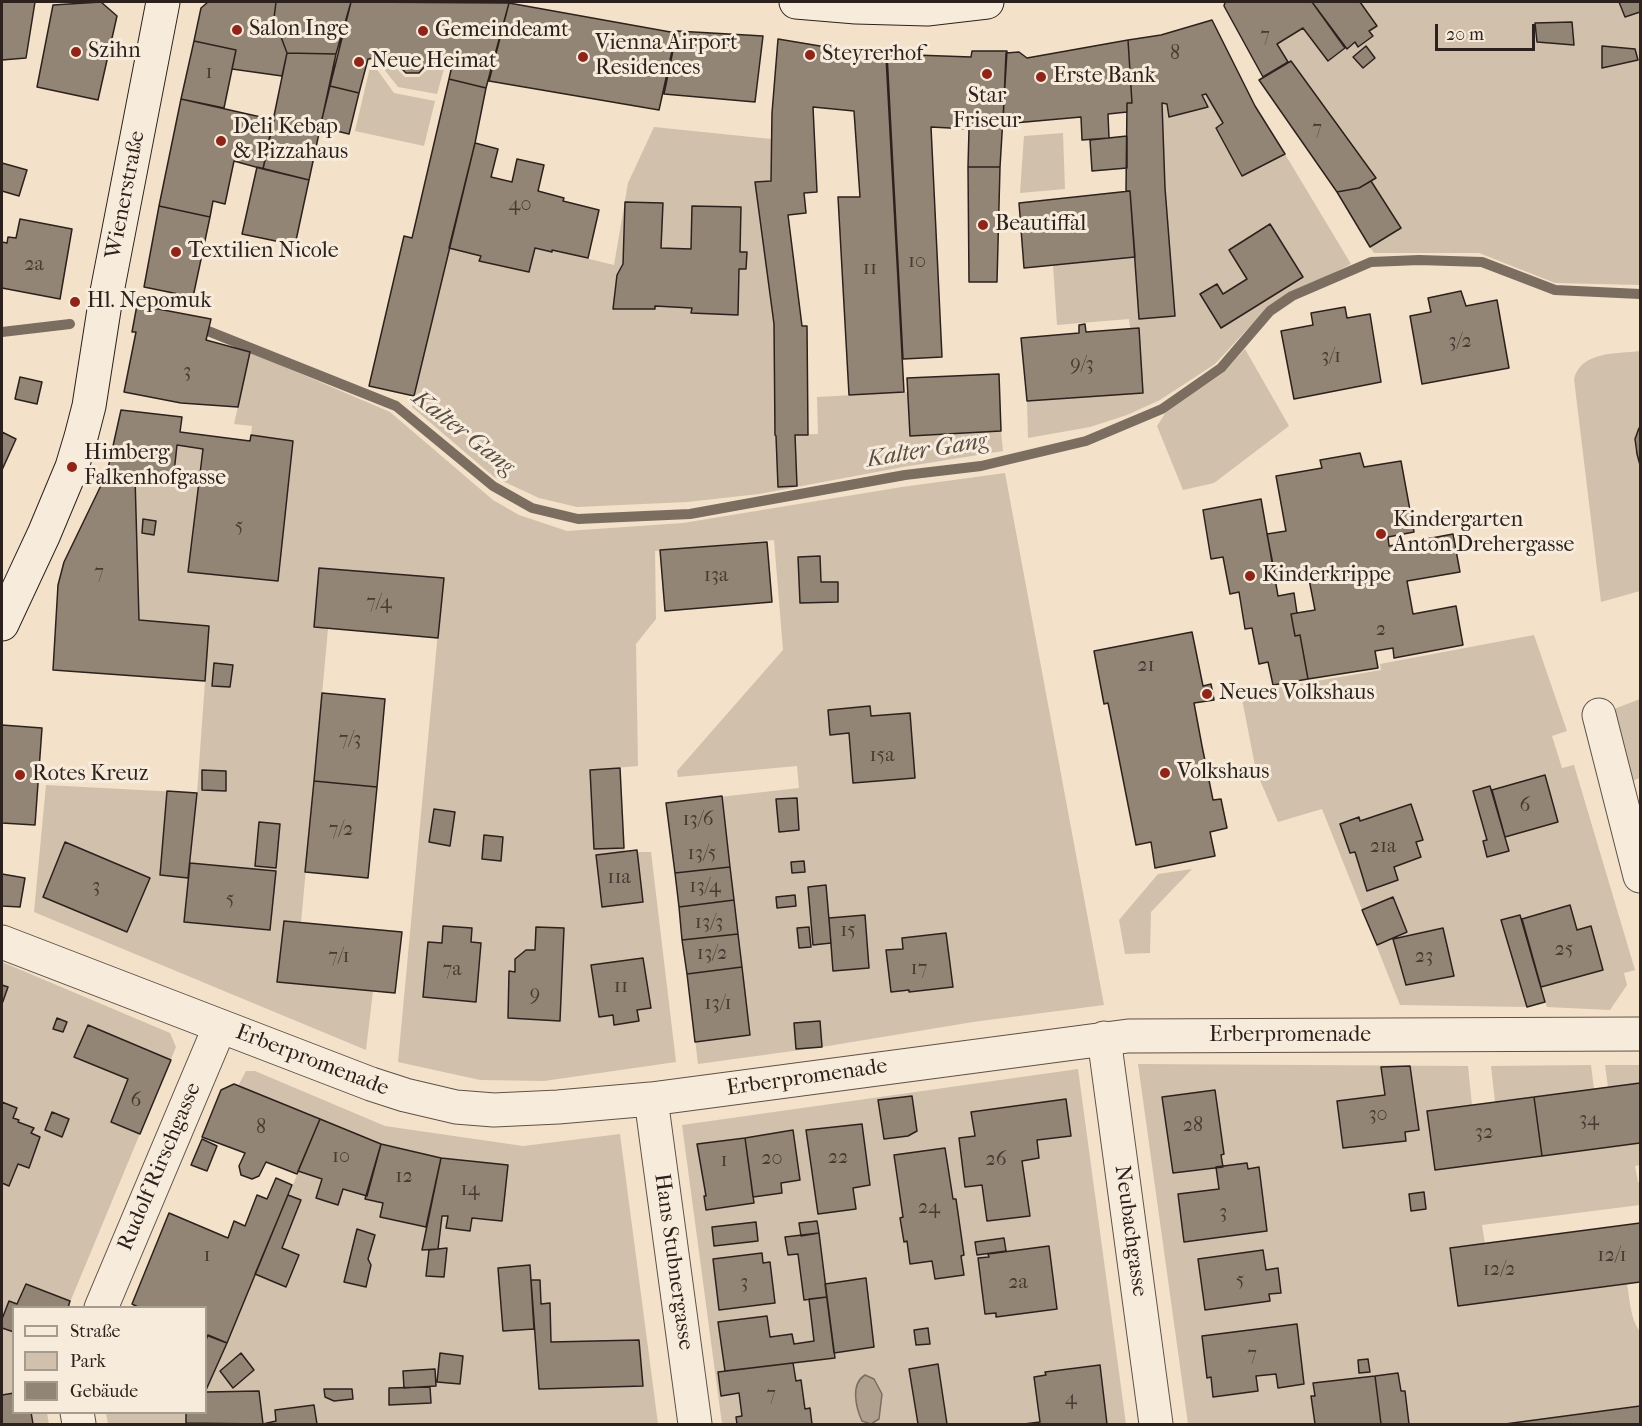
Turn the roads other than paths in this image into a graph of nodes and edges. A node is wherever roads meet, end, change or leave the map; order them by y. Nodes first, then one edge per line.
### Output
1 (163, 2) edge
2 (796, 2) edge
3 (987, 2) edge
4 (2, 624) edge
5 (1599, 715) dead end
6 (1641, 876) edge
7 (2, 942) edge
8 (220, 1026) junction
9 (1641, 1034) edge
10 (1104, 1038) junction
11 (651, 1099) junction
12 (102, 1306) edge
13 (695, 1425) edge
14 (1155, 1425) edge

1 - 4 street, Wienerstraße
2 - 3 street
5 - 6 street
7 - 8 street, Erberpromenade
8 - 11 street, Erberpromenade
8 - 12 street, Rudolf Rirschgasse
9 - 10 street, Erberpromenade
10 - 11 street, Erberpromenade
10 - 14 street, Neubachgasse
11 - 13 street, Hans Stubnergasse

